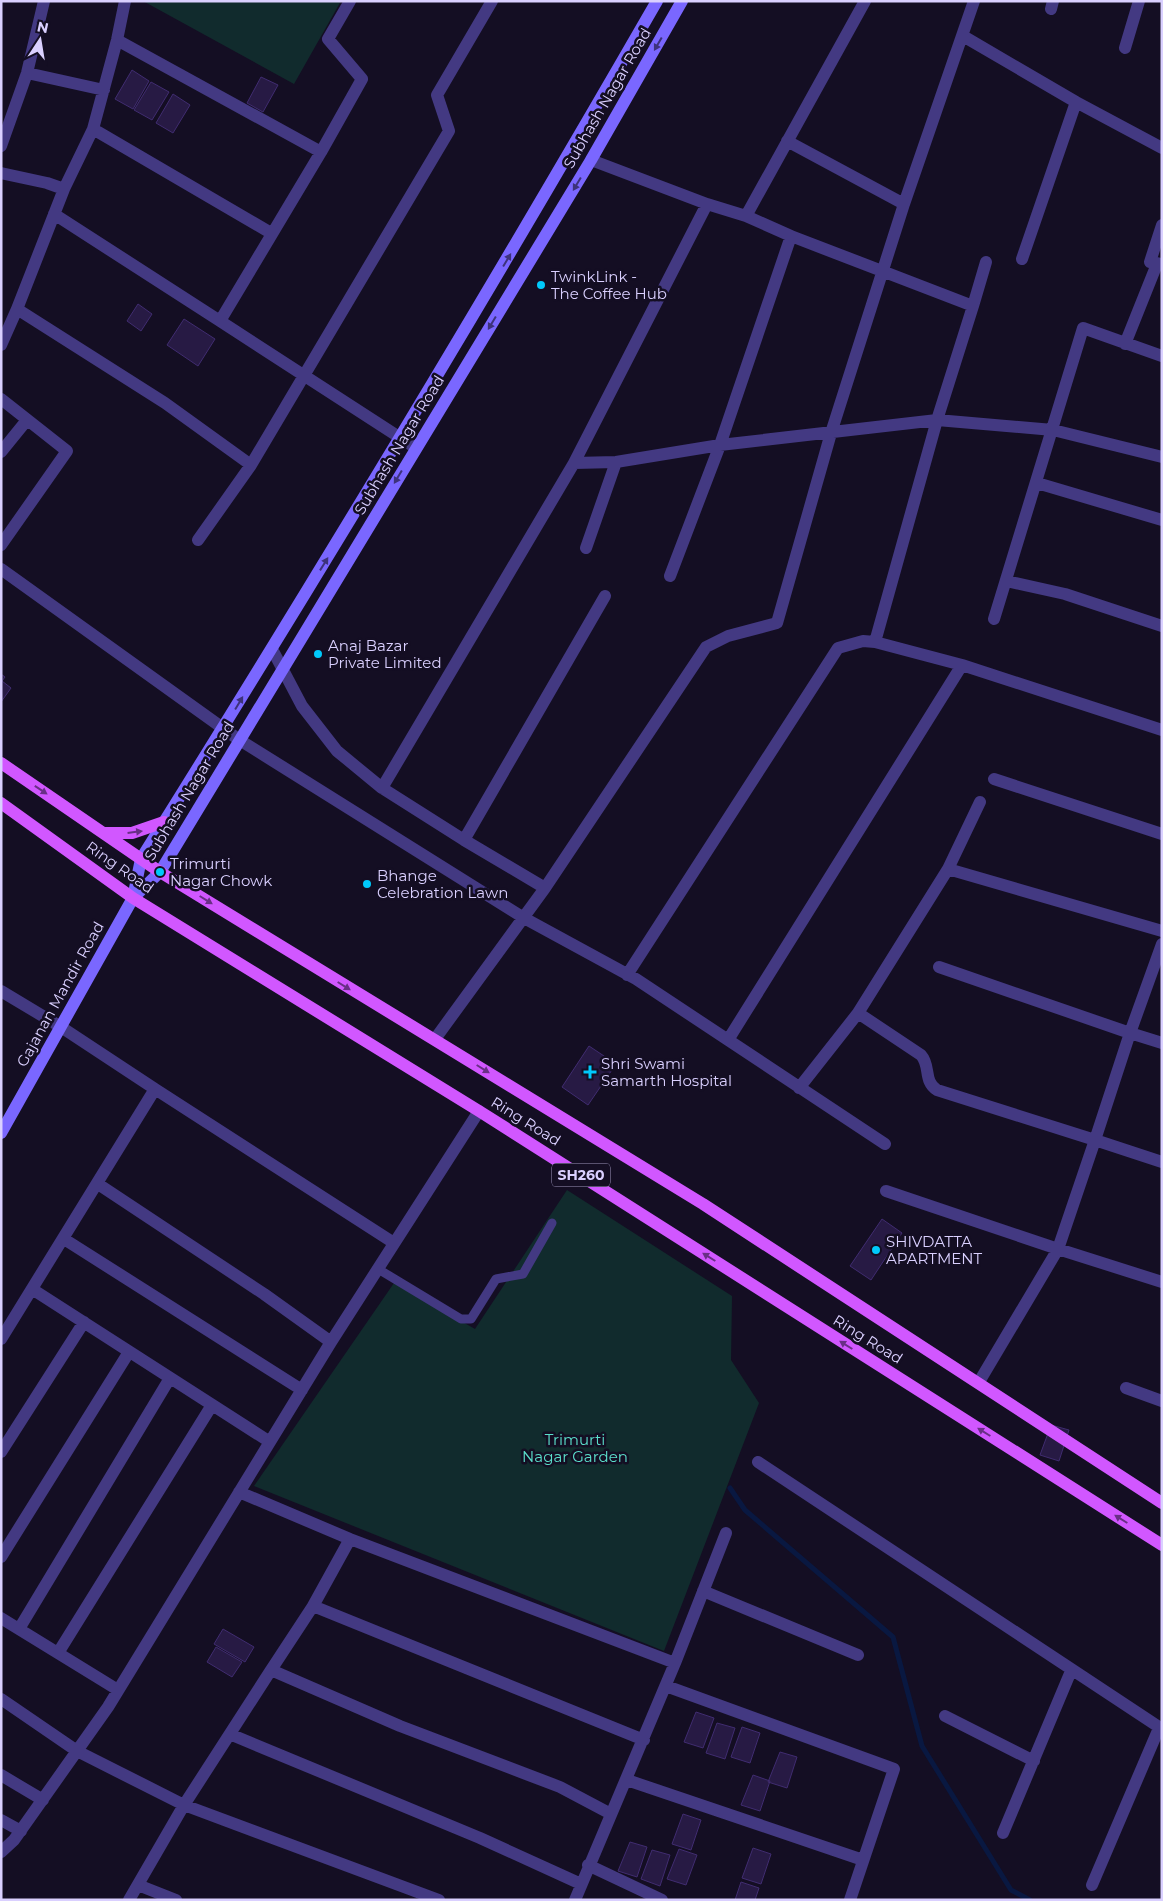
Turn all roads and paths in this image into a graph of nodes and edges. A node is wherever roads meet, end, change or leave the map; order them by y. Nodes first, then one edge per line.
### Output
1 (44, 1) edge
2 (125, 1) edge
3 (350, 1) edge
4 (492, 1) edge
5 (656, 1) edge
6 (682, 1) edge
7 (866, 1) edge
8 (974, 1) edge
9 (1139, 1) edge
10 (963, 36) junction
11 (118, 40) junction
12 (1126, 48) dead end
13 (27, 73) junction
14 (104, 90) junction
15 (1076, 102) junction
16 (93, 129) junction
17 (787, 141) junction
18 (1, 146) edge
19 (1162, 148) edge
20 (321, 152) junction
21 (592, 160) junction
22 (1, 173) edge
23 (64, 189) junction
24 (707, 204) junction
25 (904, 204) junction
26 (54, 214) junction
27 (746, 216) junction
28 (1162, 225) edge
29 (271, 233) junction
30 (791, 236) junction
31 (1022, 259) dead end
32 (986, 262) dead end
33 (1159, 264) edge
34 (883, 272) junction
35 (973, 306) junction
36 (17, 310) junction
37 (220, 321) junction
38 (1125, 344) junction
39 (1, 345) edge
40 (1162, 356) edge
41 (303, 375) junction
42 (1, 399) edge
43 (27, 420) junction
44 (936, 420) junction
45 (1053, 430) junction
46 (831, 433) junction
47 (401, 438) junction
48 (720, 445) junction
49 (416, 448) junction
50 (1, 452) edge
51 (1162, 457) edge
52 (616, 462) junction
53 (574, 463) junction
54 (251, 465) junction
55 (1036, 483) junction
56 (1162, 520) edge
57 (198, 540) dead end
58 (1, 544) edge
59 (586, 548) dead end
60 (1, 569) edge
61 (670, 576) dead end
62 (1006, 581) junction
63 (605, 596) dead end
64 (994, 619) dead end
65 (1162, 626) edge
66 (875, 642) junction
67 (272, 649) junction
68 (962, 665) junction
69 (283, 668) junction
70 (223, 728) junction
71 (1162, 730) edge
72 (238, 739) junction
73 (1, 763) edge
74 (994, 779) dead end
75 (382, 788) junction
76 (980, 802) dead end
77 (1, 803) edge
78 (164, 822) junction
79 (103, 833) junction
80 (1162, 834) edge
81 (464, 840) junction
82 (142, 859) junction
83 (948, 869) junction
84 (160, 872) junction
85 (543, 892) junction
86 (132, 898) junction
87 (528, 912) junction
88 (1162, 931) edge
89 (1162, 944) edge
90 (939, 967) dead end
91 (627, 975) junction
92 (1, 991) edge
93 (858, 1013) junction
94 (62, 1027) junction
95 (1130, 1033) junction
96 (435, 1039) junction
97 (728, 1040) junction
98 (1162, 1043) edge
99 (800, 1088) junction
100 (155, 1089) junction
101 (479, 1111) junction
102 (1, 1133) edge
103 (1095, 1140) junction
104 (885, 1144) dead end
105 (1162, 1162) edge
106 (98, 1184) junction
107 (886, 1190) dead end
108 (552, 1223) dead end
109 (64, 1238) junction
110 (394, 1243) junction
111 (1058, 1249) junction
112 (378, 1269) junction
113 (1162, 1282) edge
114 (32, 1289) junction
115 (84, 1322) junction
116 (1, 1339) edge
117 (331, 1342) junction
118 (129, 1352) junction
119 (170, 1378) junction
120 (979, 1382) junction
121 (1126, 1388) dead end
122 (302, 1390) junction
123 (1162, 1401) edge
124 (212, 1405) junction
125 (270, 1442) junction
126 (1, 1452) edge
127 (758, 1462) dead end
128 (239, 1492) junction
129 (1162, 1503) edge
130 (726, 1533) dead end
131 (350, 1539) junction
132 (1162, 1545) edge
133 (1, 1558) edge
134 (703, 1591) junction
135 (313, 1606) junction
136 (1, 1618) edge
137 (19, 1629) junction
138 (58, 1653) junction
139 (858, 1655) dead end
140 (675, 1663) junction
141 (271, 1670) junction
142 (1071, 1671) junction
143 (666, 1686) junction
144 (118, 1690) junction
145 (1, 1699) edge
146 (945, 1716) dead end
147 (1161, 1729) edge
148 (232, 1735) junction
149 (644, 1740) junction
150 (77, 1751) junction
151 (1034, 1761) junction
152 (1, 1775) edge
153 (627, 1780) junction
154 (42, 1800) junction
155 (184, 1805) junction
156 (611, 1814) junction
157 (1, 1820) edge
158 (20, 1831) junction
159 (1003, 1833) dead end
160 (1, 1852) edge
161 (863, 1860) junction
162 (588, 1865) junction
163 (138, 1884) junction
164 (581, 1884) junction
165 (1092, 1885) dead end
166 (129, 1900) edge
167 (176, 1900) edge
168 (439, 1900) edge
169 (575, 1900) edge
170 (662, 1900) edge
171 (850, 1900) edge

1 - 13 street
2 - 11 street
3 - 20 street
4 - 41 street
47 -> 5 street
6 -> 21 street, Subhash Nagar Road
7 - 17 street
8 - 10 street
9 - 12 street
10 - 15 street
10 - 25 street
11 - 14 street
11 - 20 street
13 - 14 street
13 - 18 street
14 - 16 street
15 - 19 street
15 - 31 street
16 - 23 street
16 - 29 street
17 - 25 street
17 - 27 street
20 - 29 street
21 - 24 street
21 -> 49 street, Subhash Nagar Road
22 - 23 street
23 - 26 street
24 - 27 street
24 - 53 street
25 - 34 street
26 - 36 street
26 - 37 street
27 - 30 street
28 - 33 street
29 - 37 street
30 - 34 street
30 - 48 street
32 - 35 street
33 - 38 street
34 - 35 street
34 - 46 street
35 - 44 street
36 - 39 street
36 - 54 street
37 - 41 street
38 - 40 street
38 - 45 street
41 - 47 street
41 - 54 street
42 - 43 street
43 - 50 street
43 - 58 street
44 - 45 street
44 - 46 street
44 - 66 street
45 - 51 street
45 - 55 street
46 - 48 street
46 - 85 street
47 - 49 street
67 -> 47 street
48 - 52 street
48 - 61 street
49 -> 69 street, Subhash Nagar Road
52 - 53 street
52 - 59 street
53 - 75 street
54 - 57 street
55 - 56 street
55 - 62 street
60 - 70 street
62 - 64 street
62 - 65 street
63 - 81 street
66 - 68 street
66 - 91 street
67 - 69 street
70 -> 67 street
68 - 71 street
68 - 97 street
69 - 72 street, Subhash Nagar Road
69 - 75 street
70 - 72 street
70 - 78 street
72 - 84 street, Subhash Nagar Road
72 - 87 street
73 -> 79 main road, SH260
74 - 80 street
75 - 81 street
76 - 83 street
77 - 86 main road, Ring Road / SH260
79 -> 78 main road
78 - 82 street
79 - 82 main road, SH260
81 - 85 street
82 - 84 main road, SH260
82 - 86 street
83 - 88 street
83 - 93 street
84 - 86 street, Subhash Nagar Road
84 -> 96 main road, SH260
85 - 87 street
86 - 94 street, Gajanan Mandir Road
86 - 101 main road, Ring Road / SH260
87 - 91 street
87 - 96 street
89 - 95 street
90 - 95 street
91 - 97 street
92 - 94 street
93 - 99 street
93 - 103 street
94 - 100 street
94 - 102 street, Gajanan Mandir Road
95 - 98 street
95 - 103 street
96 -> 120 main road, SH260
97 - 99 street
99 - 104 street
100 - 106 street
100 - 110 street
101 - 110 street
132 -> 101 main road, Ring Road / SH260
103 - 105 street
103 - 111 street
106 - 109 street
106 - 117 street
107 - 111 street
108 - 112 lane
109 - 114 street
109 - 122 street
110 - 112 street
111 - 113 street
111 - 120 street
112 - 117 street
114 - 115 street
114 - 116 street
115 - 118 street
115 - 126 street
117 - 122 street
118 - 119 street
118 - 133 street
119 - 124 street
119 - 137 street
120 - 129 main road, SH260
121 - 123 street
122 - 125 street
124 - 125 street
124 - 138 street
125 - 128 street
127 - 142 street
128 - 131 street
128 - 144 street
130 - 134 street
131 - 135 street
131 - 140 street
134 - 139 street
134 - 140 street
135 - 141 street
135 - 149 street
136 - 137 street
137 - 138 street
138 - 144 street
140 - 143 street
141 - 148 street
141 - 156 street
142 - 147 street
142 - 151 street
143 - 149 street
143 - 161 street
144 - 150 street
145 - 150 street
146 - 151 street
147 - 165 street
148 - 155 street
148 - 164 street
149 - 153 street
150 - 154 street
150 - 155 street
151 - 159 street
152 - 154 street
153 - 156 street
153 - 161 street
154 - 158 street
155 - 163 street
155 - 168 street
156 - 162 street
157 - 158 street
158 - 160 street
161 - 171 street
162 - 164 street
162 - 170 street
163 - 166 street
163 - 167 street
164 - 169 street

